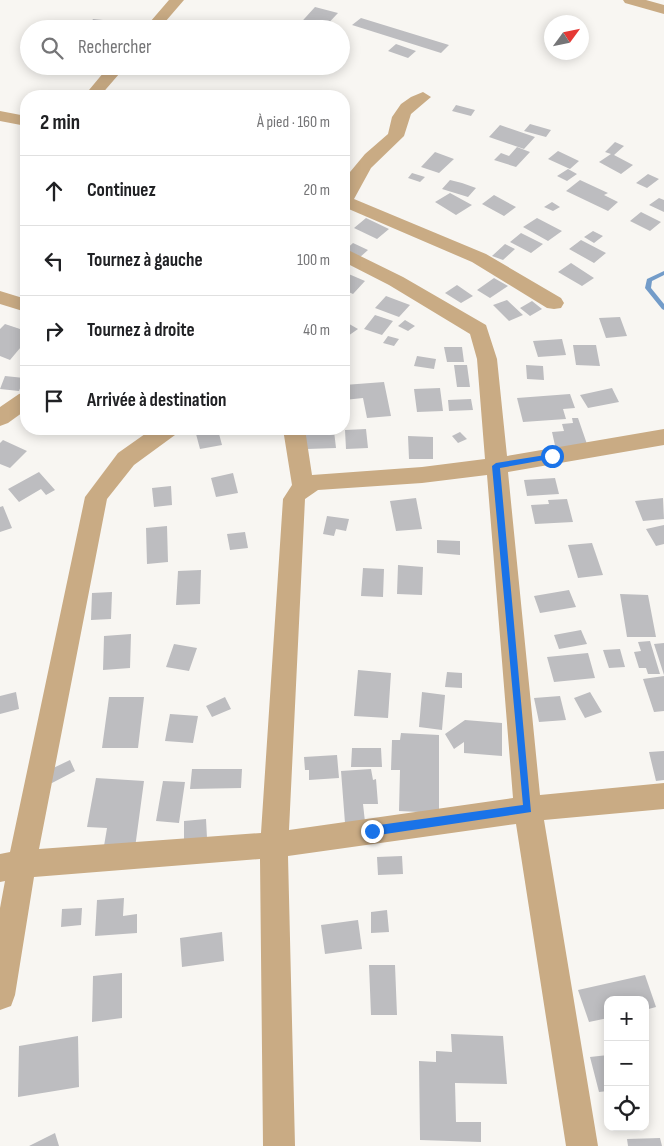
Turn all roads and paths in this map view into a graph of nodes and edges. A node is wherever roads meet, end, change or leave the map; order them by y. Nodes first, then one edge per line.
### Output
1 (177, 0) edge
2 (634, 0) edge
3 (664, 10) edge
4 (159, 20) edge
5 (110, 75) edge
6 (97, 90) edge
7 (422, 97) dead end
8 (0, 116) edge
9 (20, 120) edge
10 (350, 186) edge
11 (350, 203) edge
12 (350, 257) edge
13 (0, 297) edge
14 (20, 304) edge
15 (554, 304) dead end
16 (20, 403) edge
17 (0, 418) edge
18 (159, 435) edge
19 (295, 435) edge
20 (664, 437) edge
21 (496, 466) junction
22 (303, 486) junction
23 (664, 796) edge
24 (528, 809) junction
25 (274, 845) junction
26 (11, 866) edge
27 (0, 995) edge
28 (279, 1146) edge
29 (582, 1146) edge

1 - 4 street
2 - 3 street
5 - 6 street
7 - 10 street
8 - 9 street
11 - 15 street
12 - 21 street
13 - 14 street
16 - 17 street
18 - 26 street
19 - 22 street
20 - 21 street
21 - 22 street
21 - 24 street
22 - 25 street
23 - 24 street
24 - 25 street
24 - 29 street
25 - 26 street
25 - 28 street
26 - 27 street

